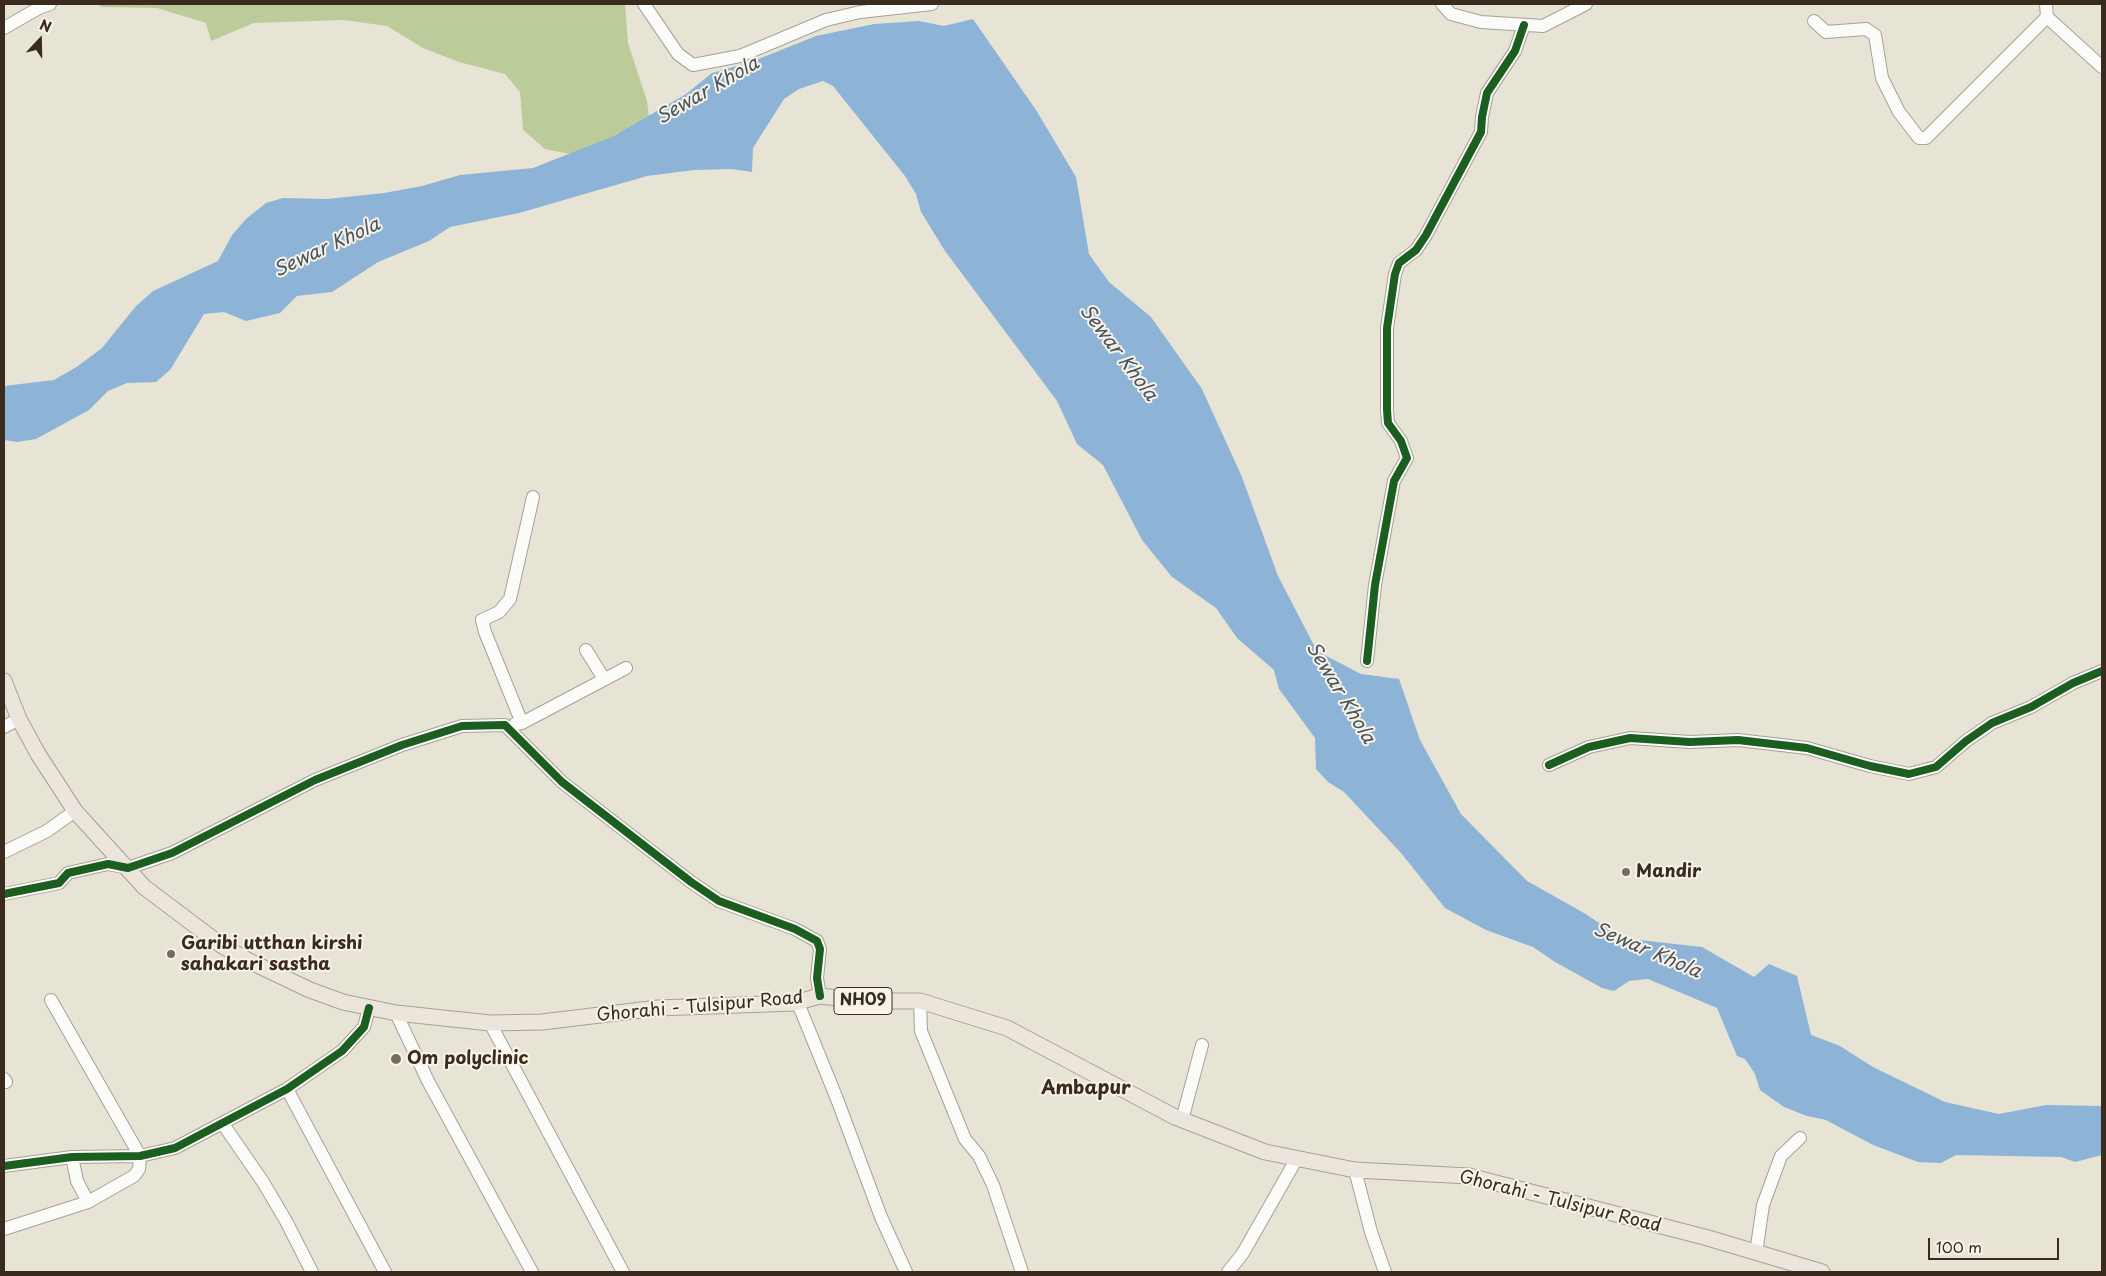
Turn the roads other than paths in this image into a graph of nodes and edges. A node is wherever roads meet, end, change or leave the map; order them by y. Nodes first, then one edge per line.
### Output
1 (50, 4) edge
2 (644, 4) edge
3 (932, 4) edge
4 (1442, 4) edge
5 (1586, 4) edge
6 (2047, 10) edge
7 (1814, 21) dead end
8 (1524, 25) junction
9 (4, 28) edge
10 (2102, 67) edge
11 (533, 497) dead end
12 (586, 650) dead end
13 (1367, 660) dead end
14 (626, 668) dead end
15 (2102, 671) edge
16 (604, 679) junction
17 (4, 681) edge
18 (19, 719) junction
19 (522, 722) junction
20 (505, 725) junction
21 (4, 726) edge
22 (1549, 765) dead end
23 (75, 811) junction
24 (4, 852) edge
25 (128, 868) junction
26 (4, 894) edge
27 (820, 996) junction
28 (51, 1000) dead end
29 (920, 1001) junction
30 (794, 1003) junction
31 (369, 1008) junction
32 (396, 1013) junction
33 (490, 1023) junction
34 (1202, 1045) dead end
35 (287, 1089) junction
36 (1182, 1120) junction
37 (223, 1124) junction
38 (1800, 1138) dead end
39 (140, 1156) junction
40 (72, 1157) junction
41 (1296, 1160) junction
42 (4, 1166) edge
43 (1355, 1170) junction
44 (88, 1202) junction
45 (4, 1229) edge
46 (1756, 1253) junction
47 (312, 1272) edge
48 (385, 1272) edge
49 (532, 1272) edge
50 (623, 1272) edge
51 (906, 1272) edge
52 (1022, 1272) edge
53 (1228, 1272) edge
54 (1385, 1272) edge
55 (1822, 1272) edge

1 - 9 street
2 - 3 street
4 - 8 street
5 - 8 street
6 - 7 street
6 - 10 street
8 - 13 street
11 - 19 street
12 - 16 street
14 - 16 street
15 - 22 street
16 - 19 street
17 - 18 main road, Ghorahi - Tulsipur Road / NH09
18 - 21 street
18 - 23 main road, Ghorahi - Tulsipur Road / NH09
19 - 20 street
20 - 25 street
20 - 27 street
23 - 24 street
23 - 25 main road, Ghorahi - Tulsipur Road / NH09
25 - 26 street
25 - 31 main road, Ghorahi - Tulsipur Road / NH09
27 - 29 main road, Ghorahi - Tulsipur Road / NH09
27 - 30 main road, Ghorahi - Tulsipur Road / NH09
28 - 39 street
29 - 36 main road, Ghorahi - Tulsipur Road / NH09
29 - 52 street
30 - 33 main road, Ghorahi - Tulsipur Road / NH09
30 - 51 street
31 - 32 main road, Ghorahi - Tulsipur Road / NH09
31 - 35 street
32 - 33 main road, Ghorahi - Tulsipur Road / NH09
32 - 49 street
33 - 50 street
34 - 36 street
35 - 37 street
35 - 48 street
36 - 41 main road, Ghorahi - Tulsipur Road / NH09
37 - 39 street
37 - 47 street
38 - 46 street
39 - 40 street
39 - 44 street
40 - 42 street
40 - 44 street
41 - 43 main road, Ghorahi - Tulsipur Road / NH09
41 - 53 street
43 - 46 main road, Ghorahi - Tulsipur Road / NH09
43 - 54 street
44 - 45 street
46 - 55 main road, Ghorahi - Tulsipur Road / NH09

